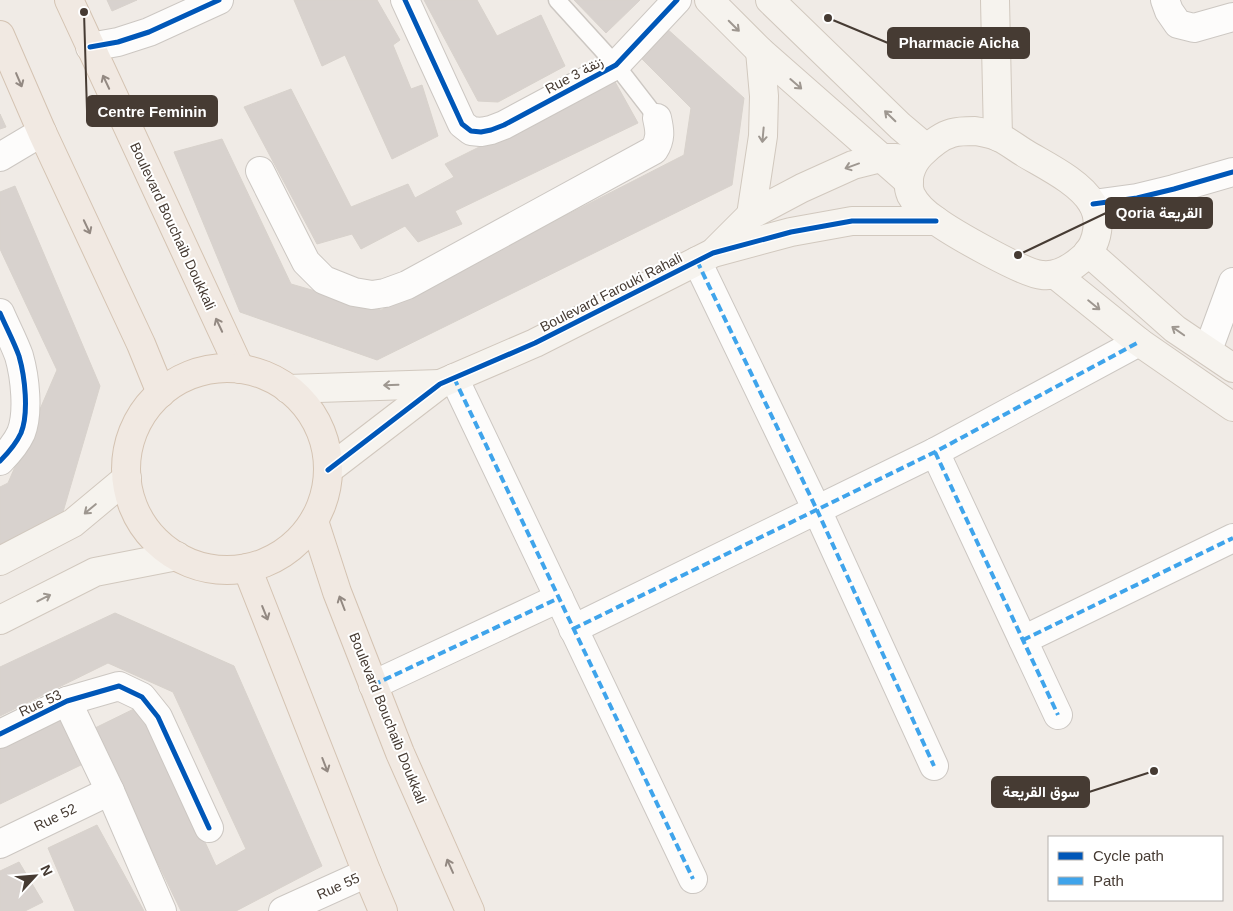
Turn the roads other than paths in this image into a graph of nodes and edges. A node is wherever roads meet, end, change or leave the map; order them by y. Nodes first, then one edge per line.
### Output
1 (69, 0) edge
2 (219, 0) edge
3 (405, 0) edge
4 (557, 0) edge
5 (677, 0) edge
6 (709, 0) edge
7 (770, 0) edge
8 (995, 0) edge
9 (1165, 0) edge
10 (1233, 17) edge
11 (0, 35) edge
12 (90, 47) junction
13 (760, 52) junction
14 (616, 65) junction
15 (657, 118) joint
16 (42, 132) junction
17 (998, 137) junction
18 (0, 157) edge
19 (881, 158) junction
20 (917, 163) junction
21 (260, 171) dead end
22 (1233, 172) edge
23 (1093, 204) junction
24 (751, 215) junction
25 (936, 221) junction
26 (1088, 252) junction
27 (705, 257) junction
28 (1056, 275) junction
29 (1233, 282) edge
30 (0, 314) edge
31 (1139, 342) junction
32 (1208, 350) junction
33 (1233, 368) edge
34 (240, 369) junction
35 (447, 381) junction
36 (288, 388) junction
37 (161, 393) junction
38 (1233, 407) edge
39 (935, 452) junction
40 (0, 461) edge
41 (328, 470) junction
42 (127, 478) junction
43 (817, 510) junction
44 (314, 521) junction
45 (1233, 538) edge
46 (177, 556) junction
47 (0, 561) edge
48 (247, 568) junction
49 (559, 598) junction
50 (0, 620) edge
51 (574, 629) junction
52 (1023, 640) junction
53 (373, 685) junction
54 (68, 701) junction
55 (1058, 715) dead end
56 (0, 734) edge
57 (934, 766) dead end
58 (110, 791) junction
59 (209, 828) dead end
60 (0, 844) edge
61 (367, 873) junction
62 (694, 879) dead end
63 (162, 911) edge
64 (282, 911) edge
65 (383, 911) edge
66 (470, 911) edge

1 - 12 main road, Boulevard Bouchaib Doukkali
2 - 12 street
3 - 14 street, Rue 3 زنقة
4 - 14 lane
5 - 14 street, Rue 3 زنقة
6 -> 13 main road
20 -> 7 main road
8 - 17 main road
9 - 10 street
11 -> 16 main road
34 -> 12 main road, Boulevard Bouchaib Doukkali
13 -> 19 main road
13 -> 24 main road
14 - 15 lane
15 - 21 street
16 - 18 street
16 -> 37 main road
17 - 20 main road
17 - 23 main road
19 - 20 main road, Boulevard Farouki Rahali
19 -> 24 main road, Boulevard Farouki Rahali
20 - 25 main road
22 - 23 street
23 - 26 main road
24 - 27 main road, Boulevard Farouki Rahali
25 - 27 main road, Boulevard Farouki Rahali
25 - 28 main road
26 - 28 main road
32 -> 26 main road
27 - 35 main road, Boulevard Farouki Rahali
27 - 43 street
28 -> 31 main road
29 - 32 street
30 - 40 street
31 - 38 main road
31 - 39 street
32 - 33 main road
34 - 36 main road
34 - 37 main road
35 -> 36 main road, Boulevard Farouki Rahali
35 - 41 main road, Boulevard Farouki Rahali
35 - 49 street
36 - 41 main road
37 - 42 main road
39 - 43 street
39 - 52 street
41 - 44 main road
42 - 46 main road
42 -> 47 main road
43 - 51 street
43 - 57 street
44 - 48 main road
53 -> 44 main road, Boulevard Bouchaib Doukkali
45 - 52 street
46 - 48 main road
50 -> 46 main road
48 -> 61 main road
49 - 51 street
49 - 53 street
51 - 62 street
52 - 55 street
66 -> 53 main road, Boulevard Bouchaib Doukkali
54 - 56 street, Rue 53
54 - 58 street, Rue 53
54 - 59 street, Rue 53
58 - 60 street, Rue 52
58 - 63 street, Rue 53
61 - 64 street, Rue 55
61 - 65 main road

